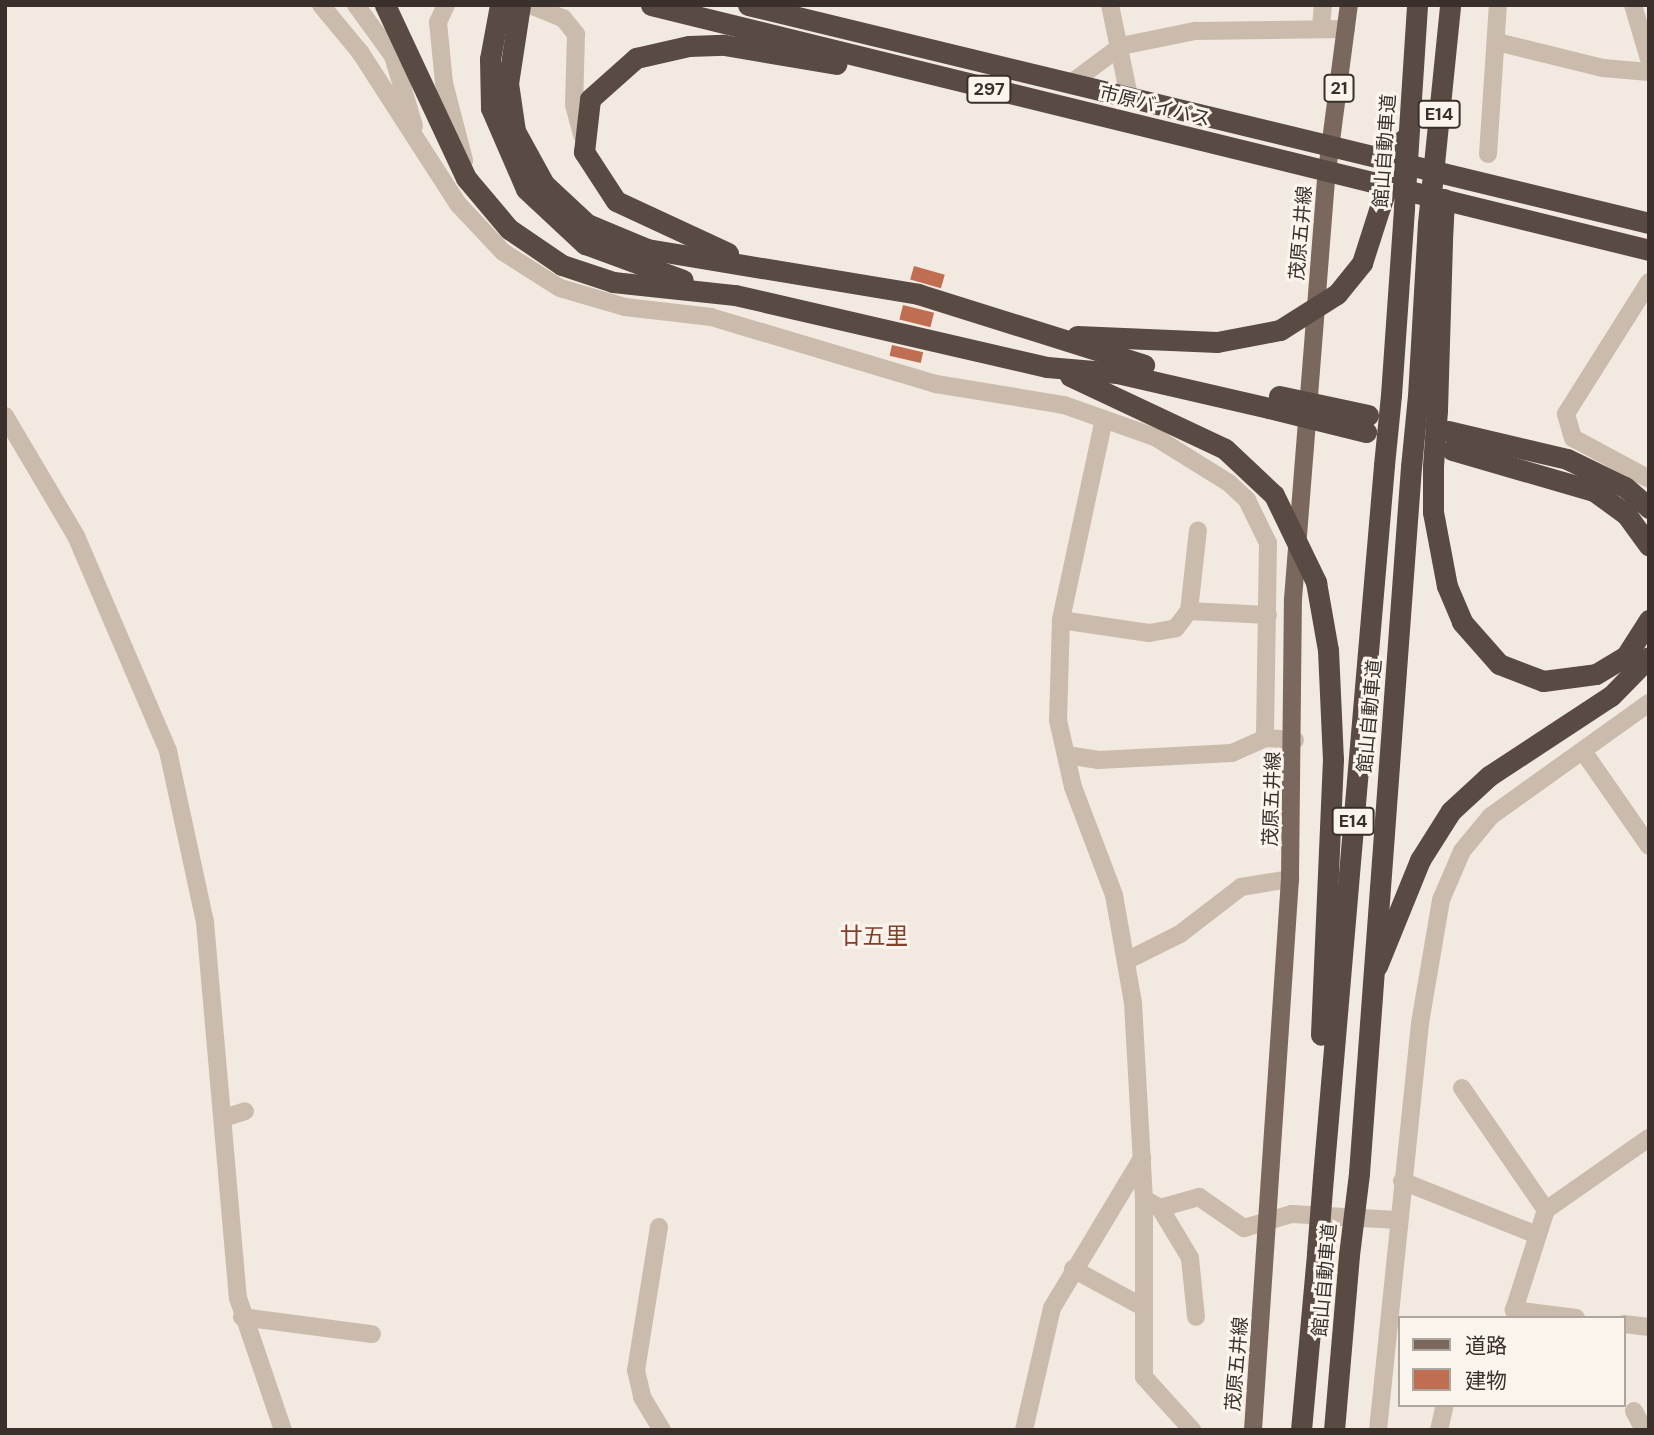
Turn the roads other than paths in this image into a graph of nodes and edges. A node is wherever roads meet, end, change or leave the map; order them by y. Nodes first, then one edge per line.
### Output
1 (321, 5) edge
2 (356, 5) edge
3 (385, 5) edge
4 (446, 5) edge
5 (500, 5) edge
6 (520, 5) edge
7 (530, 5) edge
8 (651, 5) edge
9 (748, 5) edge
10 (1110, 5) edge
11 (1323, 5) edge
12 (1349, 5) edge
13 (1417, 5) edge
14 (1450, 5) edge
15 (1498, 5) edge
16 (1633, 5) edge
17 (1321, 27) junction
18 (1346, 29) junction
19 (503, 35) junction
20 (1497, 42) junction
21 (1121, 46) junction
22 (1649, 59) edge
23 (915, 71) junction
24 (1649, 72) edge
25 (1443, 79) junction
26 (1070, 84) junction
27 (1129, 96) junction
28 (1410, 129) junction
29 (582, 135) junction
30 (416, 136) junction
31 (1331, 147) junction
32 (1488, 154) dead end
33 (1327, 171) junction
34 (466, 178) junction
35 (1649, 223) edge
36 (1649, 250) edge
37 (753, 263) junction
38 (1649, 282) edge
39 (735, 295) junction
40 (1065, 336) junction
41 (1047, 367) junction
42 (1271, 401) junction
43 (5, 416) edge
44 (1104, 419) junction
45 (1367, 424) dead end
46 (1649, 479) edge
47 (1649, 509) edge
48 (1198, 530) dead end
49 (1649, 546) edge
50 (1189, 611) junction
51 (1268, 615) junction
52 (1061, 620) junction
53 (1649, 620) edge
54 (1649, 657) edge
55 (1649, 703) edge
56 (1265, 738) junction
57 (1295, 740) junction
58 (1585, 754) junction
59 (1067, 755) junction
60 (1649, 846) edge
61 (1290, 879) junction
62 (1126, 961) junction
63 (1372, 975) junction
64 (1462, 1088) dead end
65 (245, 1111) dead end
66 (224, 1118) junction
67 (1649, 1138) edge
68 (1142, 1158) junction
69 (1322, 1177) junction
70 (1402, 1181) junction
71 (1152, 1203) junction
72 (1546, 1210) junction
73 (1270, 1220) junction
74 (1397, 1220) junction
75 (659, 1227) dead end
76 (1537, 1235) junction
77 (1073, 1269) junction
78 (1143, 1307) junction
79 (1560, 1316) edge
80 (243, 1317) junction
81 (1196, 1317) dead end
82 (1626, 1324) edge
83 (1649, 1327) edge
84 (372, 1334) dead end
85 (1445, 1407) edge
86 (1634, 1411) dead end
87 (283, 1430) edge
88 (662, 1430) edge
89 (1024, 1430) edge
90 (1192, 1430) edge
91 (1253, 1430) edge
92 (1301, 1430) edge
93 (1334, 1430) edge
94 (1378, 1430) edge
95 (1439, 1430) edge
96 (1644, 1430) edge

1 - 30 street
2 - 30 street
3 - 34 highway
4 - 34 street
5 - 19 highway
6 - 19 highway
7 - 29 street
8 - 23 highway, 市原バイパス / 297
9 - 26 highway, 市原バイパス / 297
10 - 21 street
11 - 17 street
12 - 18 main road, 21
13 - 28 highway, 館山自動車道 / E14, bridge
14 - 25 highway, 館山自動車道 / E14, bridge
15 - 20 street
16 - 22 street
17 - 18 street
17 - 21 street
18 - 31 main road, 21
19 - 37 highway
19 - 39 highway
20 - 24 street
20 - 32 street
21 - 26 street
21 - 27 street
23 - 29 highway
23 - 33 highway, 市原バイパス / 297
25 - 53 highway, bridge
25 - 63 highway, 館山自動車道 / E14, bridge
26 - 27 highway, 市原バイパス / 297
27 - 31 highway, 市原バイパス / 297
28 - 40 highway, bridge
28 - 69 highway, 館山自動車道 / E14, bridge
29 - 37 highway
30 - 44 street
31 - 33 main road, 21
31 - 35 highway, 市原バイパス / 297
33 - 36 highway, 市原バイパス / 297
33 - 57 main road, 茂原五井線
34 - 39 highway
37 - 40 highway
38 - 46 street
39 - 41 highway
40 - 42 highway
41 - 42 highway
41 - 69 highway, bridge
42 - 45 highway, bridge
43 - 66 street
44 - 51 street
44 - 52 street
47 - 49 highway
48 - 50 street
50 - 51 street
50 - 52 street
51 - 56 street
52 - 59 street
54 - 63 highway
55 - 58 street
56 - 57 street
56 - 59 street
57 - 61 main road, 茂原五井線
58 - 60 street
58 - 70 street
59 - 62 street
61 - 62 street
61 - 73 main road, 茂原五井線
62 - 68 street
63 - 93 highway, 館山自動車道 / E14, bridge
64 - 72 street
65 - 66 street
66 - 80 street
67 - 72 street
68 - 71 street
68 - 77 street
69 - 92 highway, 館山自動車道 / E14, bridge
70 - 74 street
70 - 76 street
71 - 73 street
71 - 78 street
71 - 81 street
72 - 76 street
73 - 74 street
73 - 91 main road, 茂原五井線
74 - 94 street
75 - 88 street
76 - 79 street
77 - 78 street
77 - 89 street
78 - 90 street
80 - 84 street
80 - 87 street
82 - 83 street
85 - 95 street
86 - 96 street

